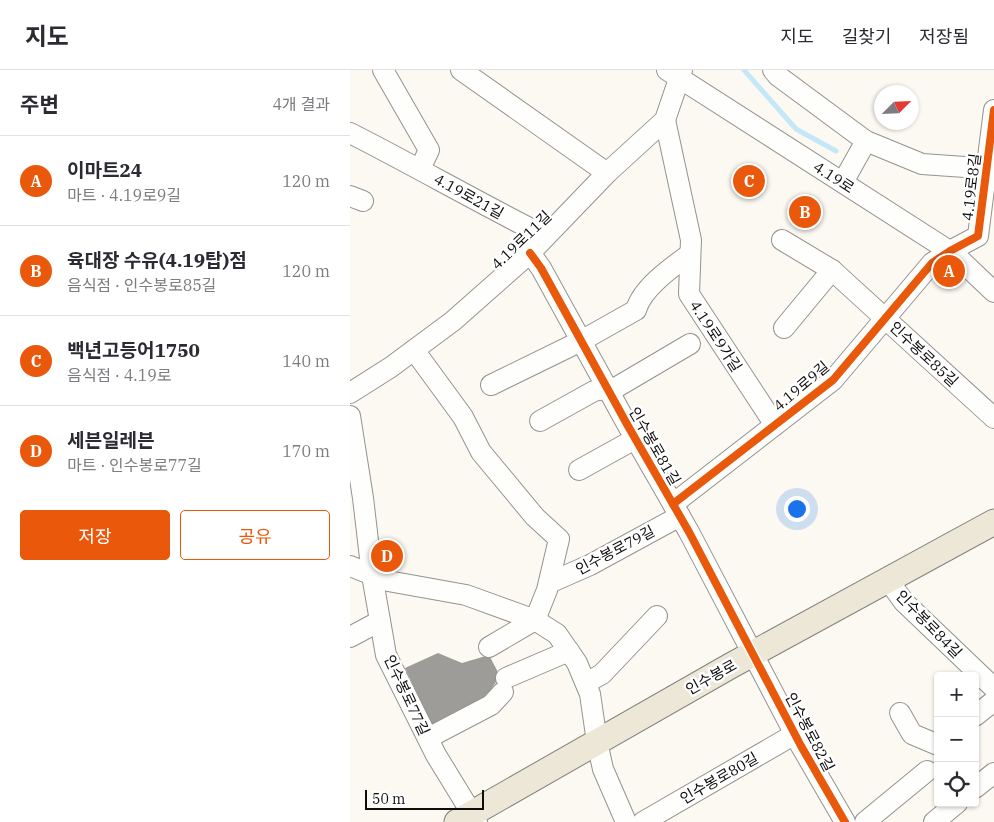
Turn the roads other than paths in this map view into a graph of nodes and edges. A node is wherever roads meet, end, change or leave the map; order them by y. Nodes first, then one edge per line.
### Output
1 (384, 70) edge
2 (461, 70) edge
3 (773, 70) edge
4 (676, 73) edge
5 (994, 110) edge
6 (665, 120) junction
7 (350, 133) edge
8 (866, 141) junction
9 (420, 168) junction
10 (990, 169) edge
11 (607, 173) junction
12 (843, 182) junction
13 (545, 236) junction
14 (782, 240) dead end
15 (950, 251) junction
16 (530, 253) junction
17 (690, 254) junction
18 (832, 270) junction
19 (994, 292) edge
20 (886, 318) junction
21 (784, 328) dead end
22 (581, 341) junction
23 (690, 344) dead end
24 (414, 350) junction
25 (490, 385) dead end
26 (607, 388) junction
27 (350, 393) edge
28 (350, 416) edge
29 (994, 418) edge
30 (540, 421) dead end
31 (775, 425) junction
32 (635, 439) junction
33 (579, 470) dead end
34 (357, 498) edge
35 (676, 510) junction
36 (994, 522) edge
37 (350, 566) edge
38 (372, 575) junction
39 (888, 580) junction
40 (549, 583) junction
41 (657, 616) dead end
42 (535, 620) junction
43 (380, 621) junction
44 (350, 637) edge
45 (489, 647) dead end
46 (569, 651) junction
47 (753, 654) junction
48 (586, 683) junction
49 (994, 688) edge
50 (994, 701) edge
51 (900, 713) dead end
52 (979, 713) edge
53 (795, 734) junction
54 (428, 738) junction
55 (597, 742) junction
56 (934, 743) edge
57 (927, 772) dead end
58 (994, 773) edge
59 (979, 785) edge
60 (952, 807) edge
61 (469, 820) edge
62 (626, 822) edge
63 (643, 822) edge
64 (845, 822) edge
65 (865, 822) edge
66 (934, 822) edge

1 - 9 street, 4.19로21길
2 - 11 street
3 - 8 street, 4.19로8길
4 - 6 street, 4.19로11길
4 - 12 street, 4.19로
5 - 10 street, 4.19로8길
6 - 11 street, 4.19로11길
6 - 17 street, 4.19로9가길
7 - 9 street, 4.19로21길
8 - 10 street, 4.19로8길
8 - 12 street
9 - 13 street, 4.19로21길
10 - 15 street, 4.19로8길
11 - 13 street, 4.19로11길
12 - 15 street, 4.19로
13 - 16 street, 4.19로11길
14 - 18 street, 인수봉로85길
15 - 19 street, 4.19로
15 - 20 street, 4.19로9길
16 - 22 street, 인수봉로81길
16 - 24 street, 4.19로11길
17 - 22 street
17 - 31 street, 4.19로9가길
18 - 20 street, 인수봉로85길
18 - 21 street
20 - 29 street, 인수봉로85길
20 - 31 street, 4.19로9길
22 - 25 street
22 - 26 street, 인수봉로81길
23 - 26 street
24 - 27 street, 4.19로11길
24 - 40 street, 인수봉로79길
26 - 30 street
26 - 32 street, 인수봉로81길
28 - 34 street, 인수봉로77길
31 - 35 street, 4.19로9길
32 - 33 street, 인수봉로81길
32 - 35 street, 인수봉로81길
34 - 38 street, 인수봉로77길
35 - 40 street, 인수봉로79길
35 - 47 street, 인수봉로81길
36 - 39 main road, 인수봉로
37 - 38 street
38 - 42 street
38 - 43 street, 인수봉로77길
39 - 47 main road, 인수봉로
39 - 49 street, 인수봉로84길
40 - 42 street, 인수봉로79길
41 - 48 street
42 - 45 street
42 - 46 street
43 - 44 street
43 - 54 street, 인수봉로77길
46 - 48 street
46 - 54 street
47 - 53 street, 인수봉로82길
47 - 55 main road, 인수봉로
48 - 55 street
50 - 52 street
51 - 56 street
53 - 63 street, 인수봉로80길
53 - 64 street, 인수봉로82길
54 - 61 street, 인수봉로77길
55 - 61 main road, 인수봉로
55 - 62 street
57 - 65 street
58 - 59 street
60 - 66 street

